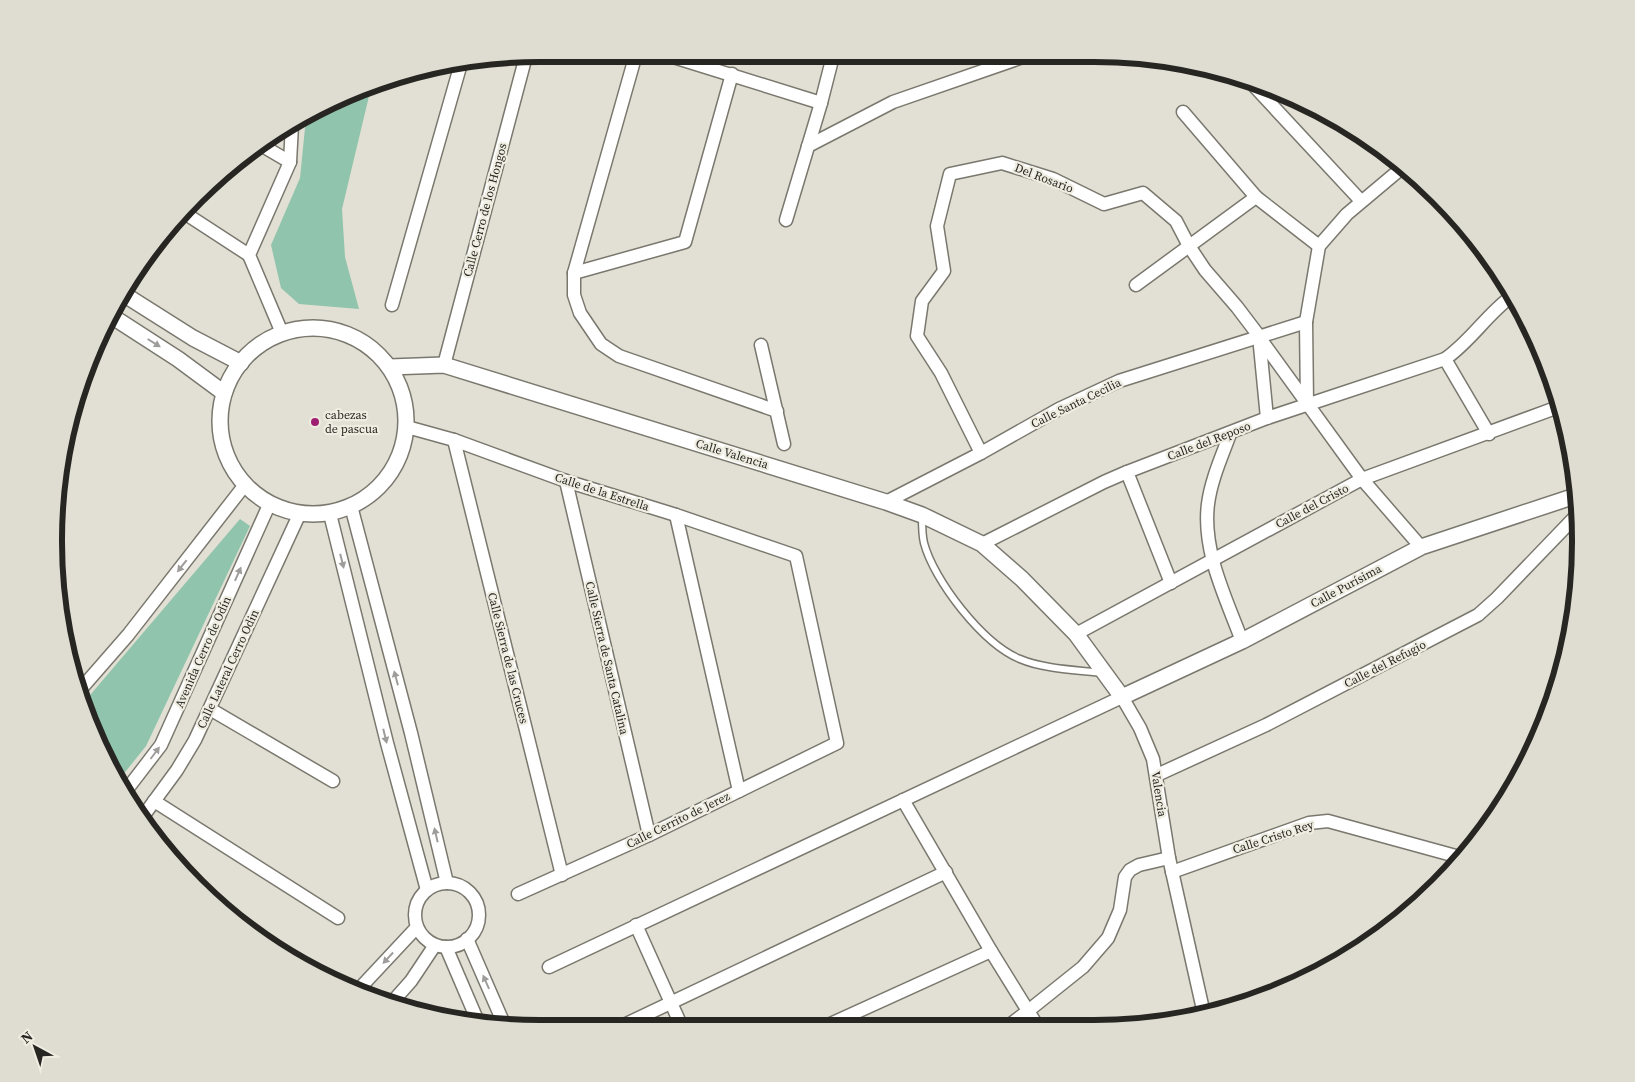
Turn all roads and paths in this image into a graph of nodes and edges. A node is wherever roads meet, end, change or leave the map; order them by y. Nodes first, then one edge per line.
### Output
1 (634, 62) edge
2 (691, 62) edge
3 (831, 62) edge
4 (1003, 62) edge
5 (524, 63) edge
6 (459, 70) edge
7 (732, 74) junction
8 (1260, 93) edge
9 (821, 103) junction
10 (1183, 112) dead end
11 (292, 133) edge
12 (808, 146) junction
13 (267, 149) edge
14 (290, 162) junction
15 (1398, 171) edge
16 (1256, 197) junction
17 (1361, 201) junction
18 (190, 217) edge
19 (786, 220) dead end
20 (1189, 246) junction
21 (1319, 246) junction
22 (249, 255) junction
23 (574, 274) junction
24 (1136, 285) dead end
25 (129, 298) edge
26 (1507, 300) edge
27 (392, 305) dead end
28 (117, 320) edge
29 (1306, 322) junction
30 (282, 333) junction
31 (1259, 336) junction
32 (761, 345) dead end
33 (1445, 359) junction
34 (241, 363) junction
35 (444, 364) junction
36 (390, 367) junction
37 (224, 393) junction
38 (1307, 404) junction
39 (1554, 409) edge
40 (777, 411) junction
41 (1267, 418) junction
42 (407, 427) junction
43 (1230, 434) junction
44 (1489, 434) junction
45 (454, 440) junction
46 (784, 444) dead end
47 (981, 453) junction
48 (1127, 472) junction
49 (1362, 479) junction
50 (566, 481) junction
51 (244, 486) junction
52 (1570, 498) edge
53 (886, 502) junction
54 (269, 505) junction
55 (351, 506) junction
56 (330, 514) junction
57 (299, 515) junction
58 (676, 515) junction
59 (922, 515) junction
60 (1571, 521) edge
61 (982, 544) junction
62 (1421, 547) junction
63 (1212, 560) junction
64 (1171, 583) junction
65 (1048, 604) joint
66 (1076, 634) junction
67 (1242, 641) junction
68 (1104, 673) junction
69 (85, 684) edge
70 (1122, 697) junction
71 (210, 709) junction
72 (837, 743) joint
73 (1157, 775) junction
74 (333, 781) dead end
75 (130, 785) edge
76 (739, 791) junction
77 (903, 800) junction
78 (154, 801) junction
79 (146, 812) edge
80 (649, 835) junction
81 (1454, 856) edge
82 (1169, 858) junction
83 (946, 872) junction
84 (1172, 872) junction
85 (562, 875) junction
86 (447, 883) junction
87 (427, 890) junction
88 (518, 894) dead end
89 (338, 918) dead end
90 (636, 925) junction
91 (417, 927) junction
92 (467, 940) junction
93 (440, 946) junction
94 (991, 951) junction
95 (549, 967) dead end
96 (363, 985) edge
97 (397, 997) edge
98 (671, 1003) junction
99 (1202, 1007) edge
100 (1028, 1011) junction
101 (474, 1014) edge
102 (501, 1017) edge
103 (635, 1020) edge
104 (679, 1020) edge
105 (839, 1020) edge
106 (1016, 1020) edge
107 (1034, 1020) edge

1 - 23 street
2 - 7 street
3 - 9 street
4 - 12 street
5 - 35 street, Calle Cerro de los Hongos
6 - 27 street
7 - 9 street
7 - 23 street
8 - 17 street
9 - 12 street
10 - 16 street
11 - 14 street
12 - 19 street
13 - 14 street
14 - 22 street
15 - 17 street
16 - 20 street
16 - 21 street
17 - 21 street
18 - 22 street
20 - 24 street
20 - 31 street, Del Rosario
20 - 47 street, Del Rosario
21 - 29 street
22 - 30 street
23 - 40 street
25 - 34 street
26 - 33 street
28 -> 37 street
29 - 31 street, Calle Santa Cecilia
29 - 38 street
30 - 34 street
30 - 36 street
31 - 38 street, Del Rosario
31 - 41 street
31 - 47 street, Calle Santa Cecilia
32 - 40 street
33 - 38 street, Calle del Reposo
33 - 44 street
34 - 37 street
35 - 36 street, Calle Valencia
35 - 53 street, Calle Valencia
36 - 42 street
37 - 51 street
38 - 41 street, Calle del Reposo
38 - 49 street, Del Rosario
39 - 44 street, Calle del Cristo
40 - 46 street
41 - 43 street, Calle del Reposo
42 - 45 street, Calle de la Estrella
42 - 55 street
43 - 48 street, Calle del Reposo
43 - 63 street
44 - 49 street, Calle del Cristo
45 - 50 street, Calle de la Estrella
45 - 85 street, Calle Sierra de las Cruces
47 - 53 street, Calle Santa Cecilia
48 - 61 street, Calle del Reposo
48 - 64 street
49 - 62 street, Del Rosario
49 - 63 street, Calle del Cristo
50 - 58 street, Calle de la Estrella
50 - 80 street, Calle Sierra de Santa Catalina
51 - 54 street
51 -> 69 street
52 - 62 street, Calle Purísima
53 - 59 street, Calle Valencia
54 - 57 street
75 -> 54 street, Avenida Cerro de Odín
55 - 56 street
86 -> 55 street
56 - 57 street
56 -> 87 street
57 - 71 street, Calle Lateral Cerro Odin
58 - 72 street, Calle de la Estrella
58 - 76 street
59 - 61 street, Calle Valencia
59 - 68 lane
60 - 73 street, Calle del Refugio
61 - 65 street, Calle Valencia
62 - 67 street, Calle Purísima
63 - 64 street, Calle del Cristo
63 - 67 street
64 - 66 street, Calle del Cristo
65 - 66 street, Valencia
66 - 68 street, Valencia
67 - 70 street, Calle Purísima
68 - 70 street, Valencia
70 - 73 street, Valencia
70 - 77 street
71 - 74 street
71 - 78 street, Calle Lateral Cerro Odin
72 - 76 street, Calle Cerrito de Jerez
73 - 82 street, Valencia
76 - 80 street, Calle Cerrito de Jerez
77 - 83 street
77 - 90 street
78 - 79 street, Calle Lateral Cerro Odin
78 - 89 street
80 - 85 street, Calle Cerrito de Jerez
81 - 84 street, Calle Cristo Rey
82 - 84 street, Valencia
82 - 100 street
83 - 94 street
83 - 98 street
84 - 99 street, Valencia
85 - 88 street, Calle Cerrito de Jerez
86 - 87 street
86 - 92 street
87 - 91 street
90 - 95 street
90 - 98 street
91 - 93 street
91 -> 96 street
92 - 93 street
102 -> 92 street
93 - 97 street
93 - 101 street
94 - 100 street
94 - 105 street
98 - 103 street
98 - 104 street
100 - 106 street
100 - 107 street

